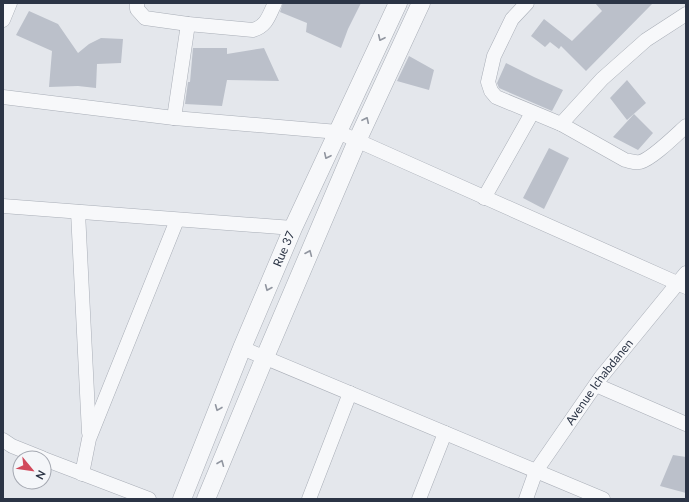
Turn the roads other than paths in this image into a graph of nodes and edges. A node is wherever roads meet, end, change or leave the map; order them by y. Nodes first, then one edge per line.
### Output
1 (10, 3) edge
2 (137, 3) edge
3 (275, 3) edge
4 (398, 3) edge
5 (421, 3) edge
6 (527, 3) edge
7 (686, 14) edge
8 (3, 20) edge
9 (188, 24) junction
10 (3, 97) edge
11 (532, 113) junction
12 (174, 118) junction
13 (561, 124) junction
14 (686, 126) edge
15 (338, 132) junction
16 (357, 141) junction
17 (484, 198) junction
18 (3, 206) edge
19 (78, 212) junction
20 (177, 220) junction
21 (294, 228) junction
22 (686, 273) edge
23 (681, 286) edge
24 (242, 348) junction
25 (265, 357) junction
26 (596, 385) junction
27 (350, 392) junction
28 (686, 424) edge
29 (445, 433) junction
30 (89, 439) junction
31 (3, 440) edge
32 (22, 450) edge
33 (52, 462) edge
34 (536, 471) junction
35 (82, 474) junction
36 (149, 499) edge
37 (182, 499) edge
38 (206, 499) edge
39 (309, 499) edge
40 (419, 499) edge
41 (526, 499) edge
42 (603, 499) edge

1 - 8 street
2 - 9 street
3 - 9 street
4 -> 15 street, Rue 37
16 -> 5 street, Rue 37
6 - 11 street
7 - 13 street
9 - 12 street
10 - 12 street
11 - 13 street
11 - 17 street
12 - 15 street
13 - 14 street
15 - 16 street
15 -> 21 street, Rue 37
16 - 17 street
25 -> 16 street, Rue 37
17 - 23 street
18 - 19 street
19 - 20 street
19 - 30 street
20 - 21 street
20 - 30 street
21 -> 24 street, Rue 37
22 - 23 street, Avenue Ichabdanen
23 - 26 street, Avenue Ichabdanen
24 - 25 street
24 -> 37 street, Rue 37
25 - 27 street
38 -> 25 street, Rue 37
26 - 28 street
26 - 34 street, Avenue Ichabdanen
27 - 29 street
27 - 39 street
29 - 34 street
29 - 40 street
30 - 35 street
31 - 32 street
33 - 35 street
34 - 41 street, Avenue Ichabdanen
34 - 42 street
35 - 36 street

